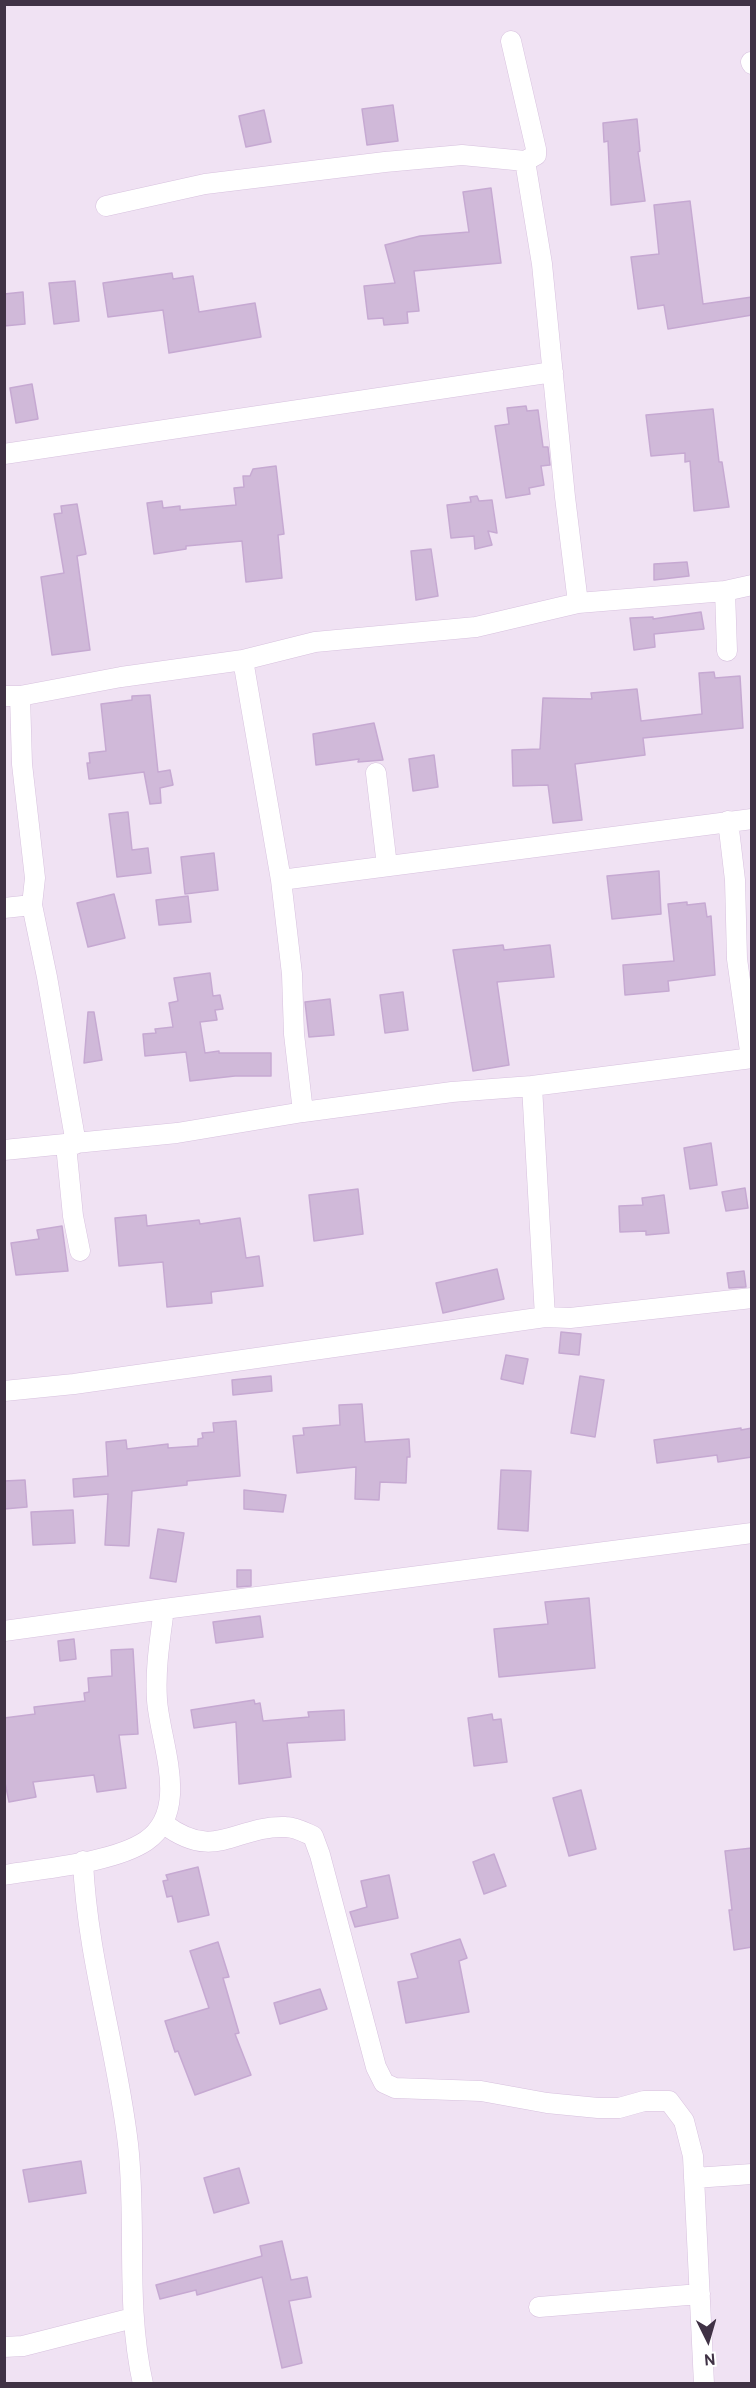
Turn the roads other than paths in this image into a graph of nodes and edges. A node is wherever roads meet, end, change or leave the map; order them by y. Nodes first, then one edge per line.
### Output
1 (511, 41) dead end
2 (525, 160) junction
3 (106, 206) dead end
4 (553, 372) junction
5 (4, 454) edge
6 (752, 585) edge
7 (724, 591) junction
8 (578, 603) junction
9 (727, 651) dead end
10 (243, 660) junction
11 (12, 696) edge
12 (376, 773) dead end
13 (752, 819) edge
14 (729, 821) junction
15 (387, 866) junction
16 (281, 880) junction
17 (32, 905) junction
18 (4, 908) edge
19 (751, 1058) edge
20 (532, 1086) junction
21 (303, 1112) junction
22 (71, 1144) junction
23 (4, 1150) edge
24 (80, 1251) dead end
25 (752, 1298) edge
26 (545, 1317) junction
27 (4, 1391) edge
28 (752, 1533) edge
29 (164, 1609) junction
30 (4, 1631) edge
31 (164, 1824) junction
32 (83, 1861) junction
33 (4, 1875) edge
34 (752, 2174) edge
35 (694, 2178) junction
36 (700, 2294) junction
37 (539, 2307) dead end
38 (133, 2318) junction
39 (4, 2347) edge
40 (143, 2384) edge
41 (704, 2384) edge

1 - 2 street
2 - 3 street
2 - 4 street
4 - 5 street
4 - 8 street
6 - 7 street
7 - 8 street
7 - 9 street
8 - 10 street
10 - 11 street
10 - 16 street
11 - 17 street
12 - 15 street
13 - 14 street
14 - 15 street
14 - 19 street
15 - 16 street
16 - 21 street
17 - 18 street
17 - 22 street
19 - 20 street
20 - 21 street
20 - 26 street
21 - 22 street
22 - 23 street
22 - 24 street
25 - 26 street
26 - 27 street
28 - 29 street
29 - 30 street
29 - 31 street
31 - 32 street
31 - 35 street
32 - 33 street
32 - 38 street
34 - 35 street
35 - 36 street
36 - 37 street
36 - 41 street
38 - 39 street
38 - 40 street

